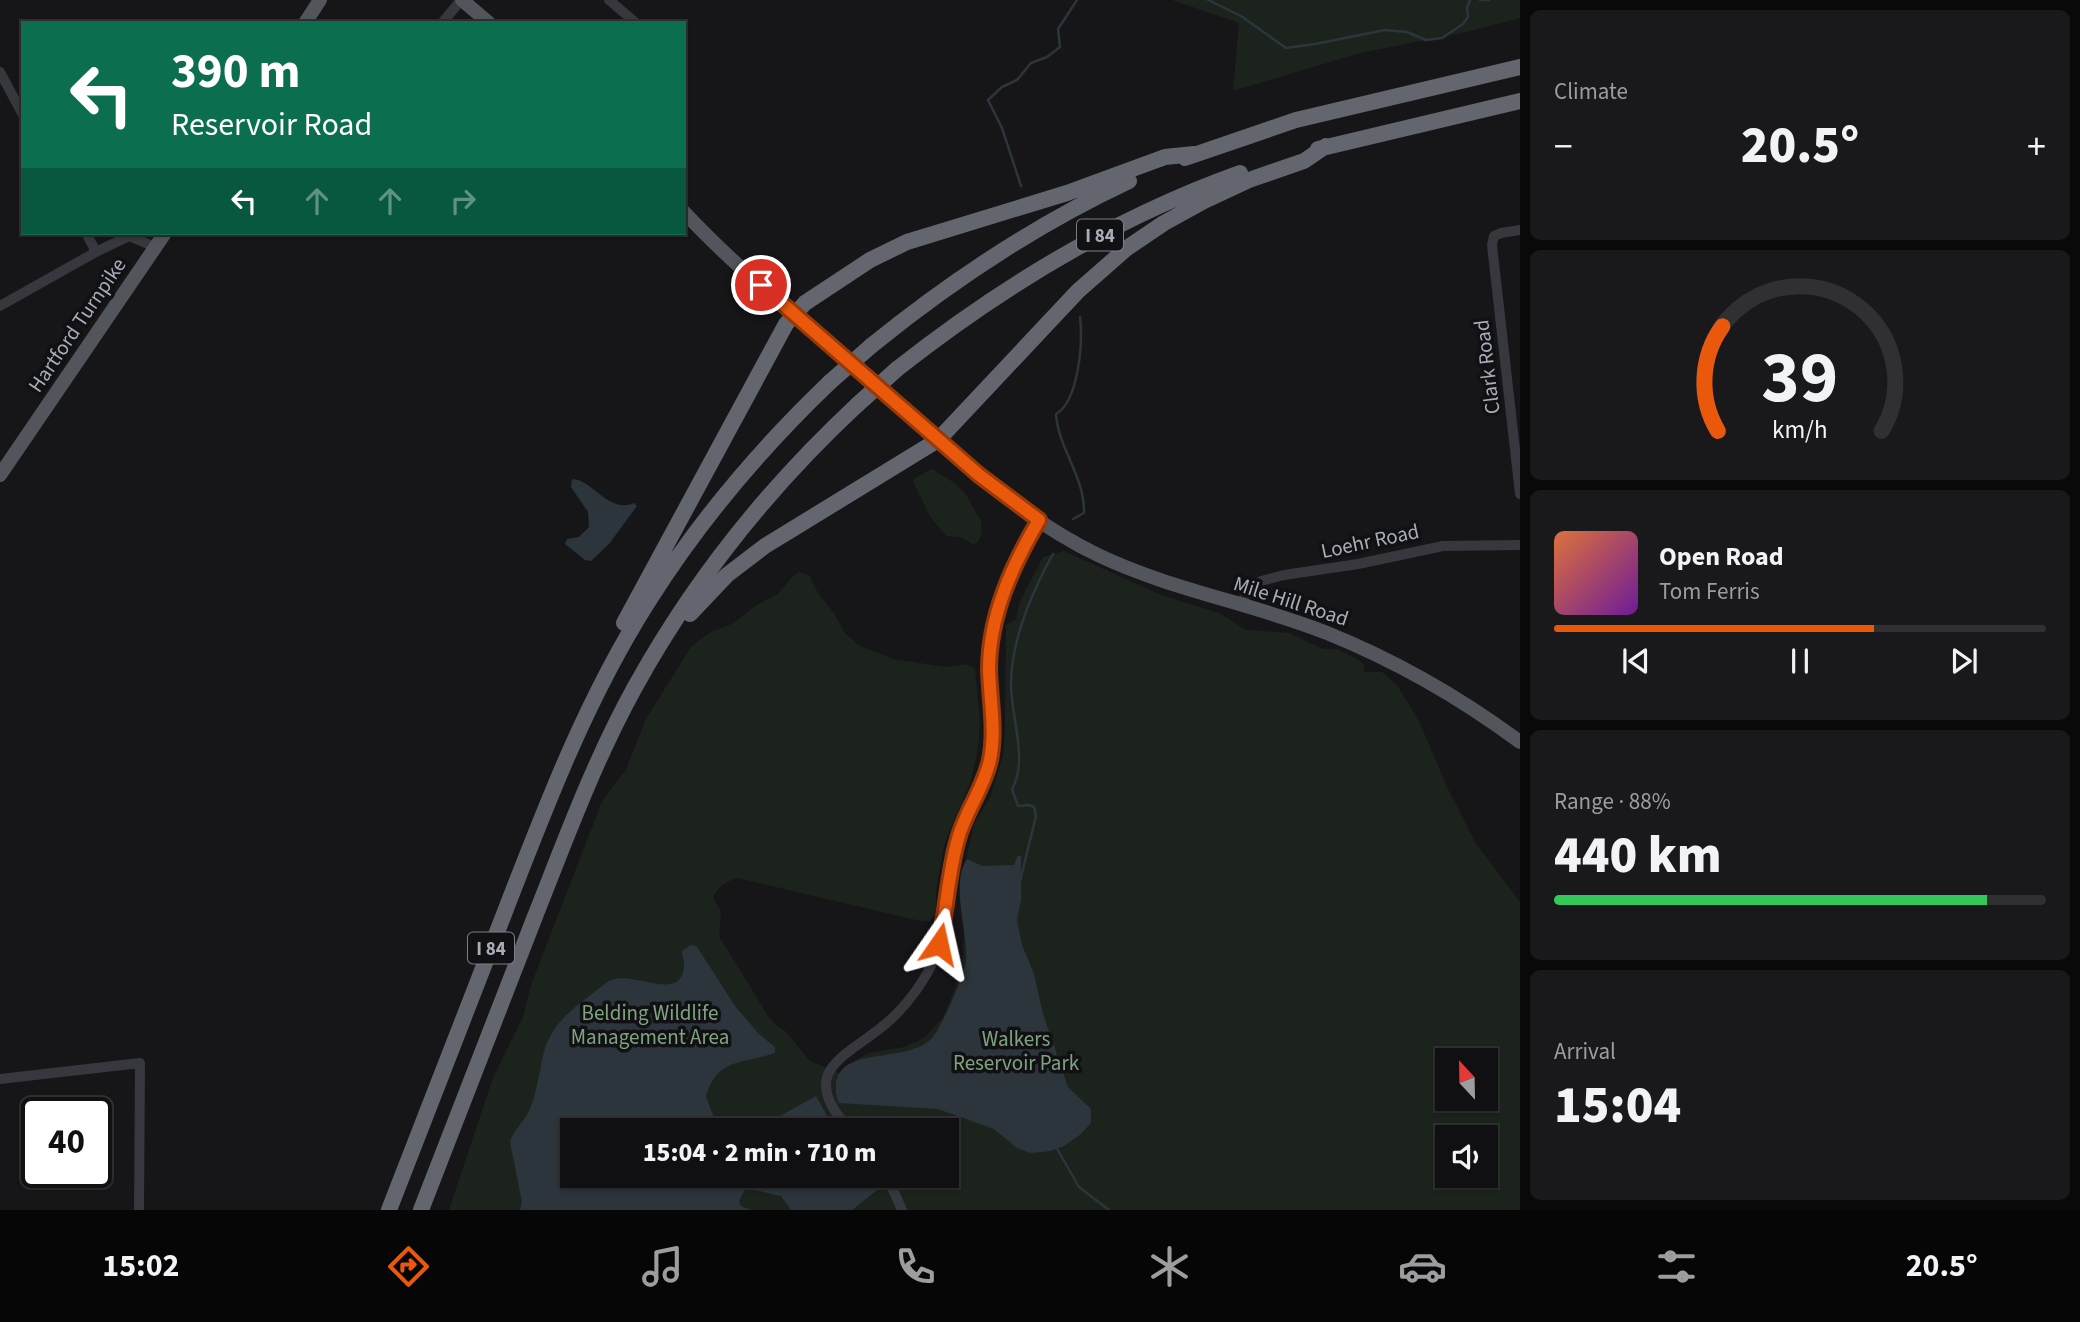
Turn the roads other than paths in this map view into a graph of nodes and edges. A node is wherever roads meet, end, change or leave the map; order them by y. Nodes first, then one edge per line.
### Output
1 (320, 0) edge
2 (462, 0) edge
3 (609, 0) edge
4 (306, 21) edge
5 (444, 21) edge
6 (487, 21) edge
7 (634, 21) edge
8 (1520, 67) edge
9 (0, 72) edge
10 (1520, 101) edge
11 (21, 111) edge
12 (1326, 146) junction
13 (1194, 154) junction
14 (686, 214) edge
15 (1520, 230) edge
16 (87, 235) edge
17 (164, 235) edge
18 (155, 247) junction
19 (96, 252) junction
20 (0, 306) edge
21 (793, 313) junction
22 (1515, 387) edge
23 (938, 440) junction
24 (0, 475) edge
25 (1520, 494) edge
26 (1039, 520) junction
27 (1520, 545) edge
28 (1239, 606) junction
29 (655, 653) junction
30 (598, 690) junction
31 (1520, 742) edge
32 (0, 1079) edge
33 (841, 1118) edge
34 (892, 1188) edge
35 (139, 1210) edge
36 (389, 1210) edge
37 (421, 1210) edge
38 (902, 1210) edge

1 - 4 main road
2 - 5 street
2 - 6 main road
3 - 7 street
8 - 13 highway, I 84
9 - 11 street
10 - 12 highway, I 84
12 - 23 highway
12 - 29 highway, I 84, bridge
13 - 21 highway
13 - 30 highway, I 84, bridge
14 - 21 main road, Mile Hill Road
15 - 22 street, Clark Road
16 - 19 street
17 - 18 main road, Hartford Turnpike
18 - 19 street
18 - 24 main road, Hartford Turnpike
19 - 20 street
21 - 23 main road, Mile Hill Road
21 - 30 highway
22 - 25 street, Clark Road
23 - 26 main road, Mile Hill Road
23 - 29 highway
26 - 28 main road, Mile Hill Road
26 - 33 street
27 - 28 street, Loehr Road
28 - 31 main road, Mile Hill Road
29 - 37 highway, I 84
30 - 36 highway, I 84
32 - 35 street
34 - 38 street

